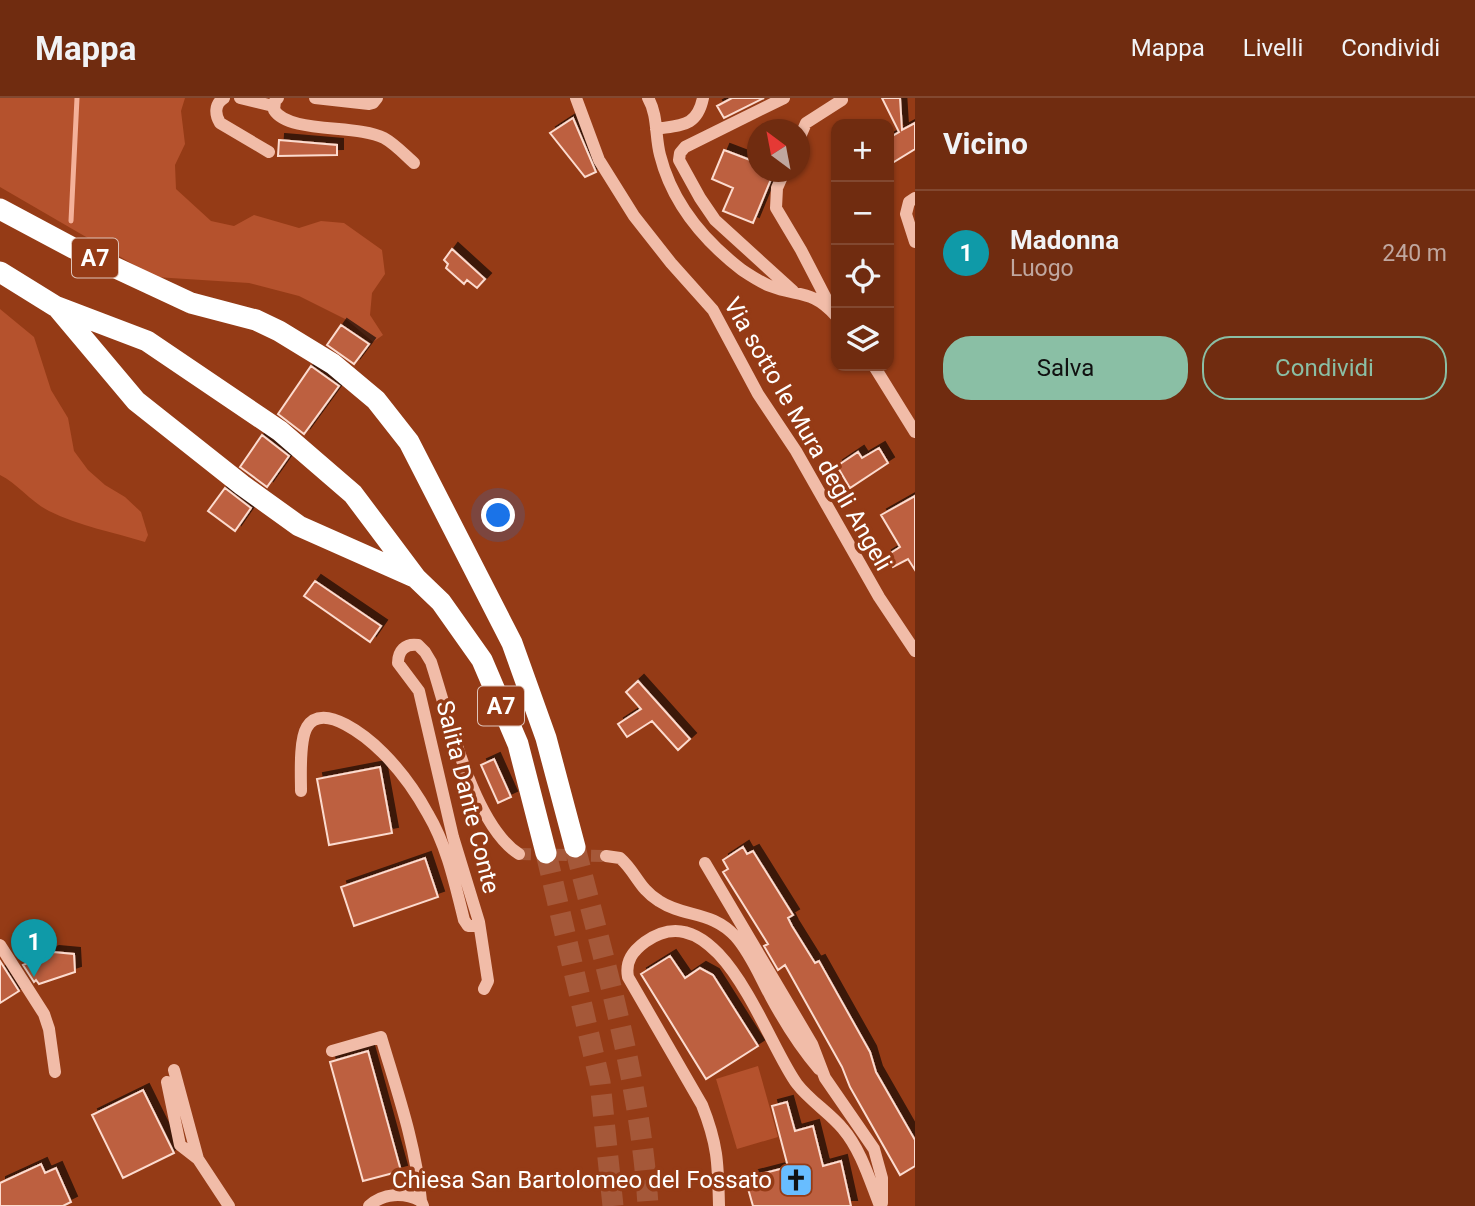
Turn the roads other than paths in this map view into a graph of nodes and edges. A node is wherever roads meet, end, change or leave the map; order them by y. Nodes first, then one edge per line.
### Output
1 (224, 98) edge
2 (240, 98) edge
3 (315, 98) edge
4 (377, 98) edge
5 (576, 98) edge
6 (648, 98) edge
7 (703, 98) edge
8 (784, 98) edge
9 (842, 100) dead end
10 (276, 102) edge
11 (810, 120) edge
12 (656, 130) junction
13 (269, 152) dead end
14 (414, 163) dead end
15 (780, 182) edge
16 (915, 198) edge
17 (0, 209) edge
18 (915, 242) edge
19 (0, 272) edge
20 (794, 291) junction
21 (55, 306) junction
22 (831, 308) edge
23 (831, 312) edge
24 (877, 371) edge
25 (915, 432) edge
26 (416, 578) junction
27 (915, 651) edge
28 (300, 791) dead end
29 (575, 847) tunnel mouth
30 (547, 853) tunnel mouth
31 (519, 854) tunnel mouth
32 (606, 856) tunnel mouth
33 (705, 863) dead end
34 (479, 922) junction
35 (0, 944) edge
36 (484, 989) dead end
37 (332, 1051) dead end
38 (174, 1070) dead end
39 (55, 1072) dead end
40 (825, 1077) junction
41 (167, 1083) dead end
42 (198, 1159) junction
43 (422, 1203) edge
44 (229, 1206) edge
45 (369, 1206) edge
46 (719, 1206) edge
47 (881, 1206) edge

1 - 13 street
2 - 10 street
3 - 4 street
5 - 27 street, Via sotto le Mura degli Angeli
6 - 12 street
7 - 12 street
8 - 20 street
9 - 11 street
10 - 14 street
12 - 20 street
15 - 22 street
16 - 18 street
17 - 29 highway, A7
19 - 21 highway, A7
20 - 23 street
21 - 26 highway, A7
21 - 26 highway, A7
24 - 25 street
26 - 30 highway, A7
28 - 34 street, Salita Dante Conte
31 - 34 street, Salita Dante Conte
32 - 40 street
33 - 40 street
34 - 36 street, Salita Dante Conte
35 - 39 street
37 - 43 street
38 - 42 street
40 - 47 street
41 - 42 street
42 - 44 street
43 - 45 street
46 - 47 street

